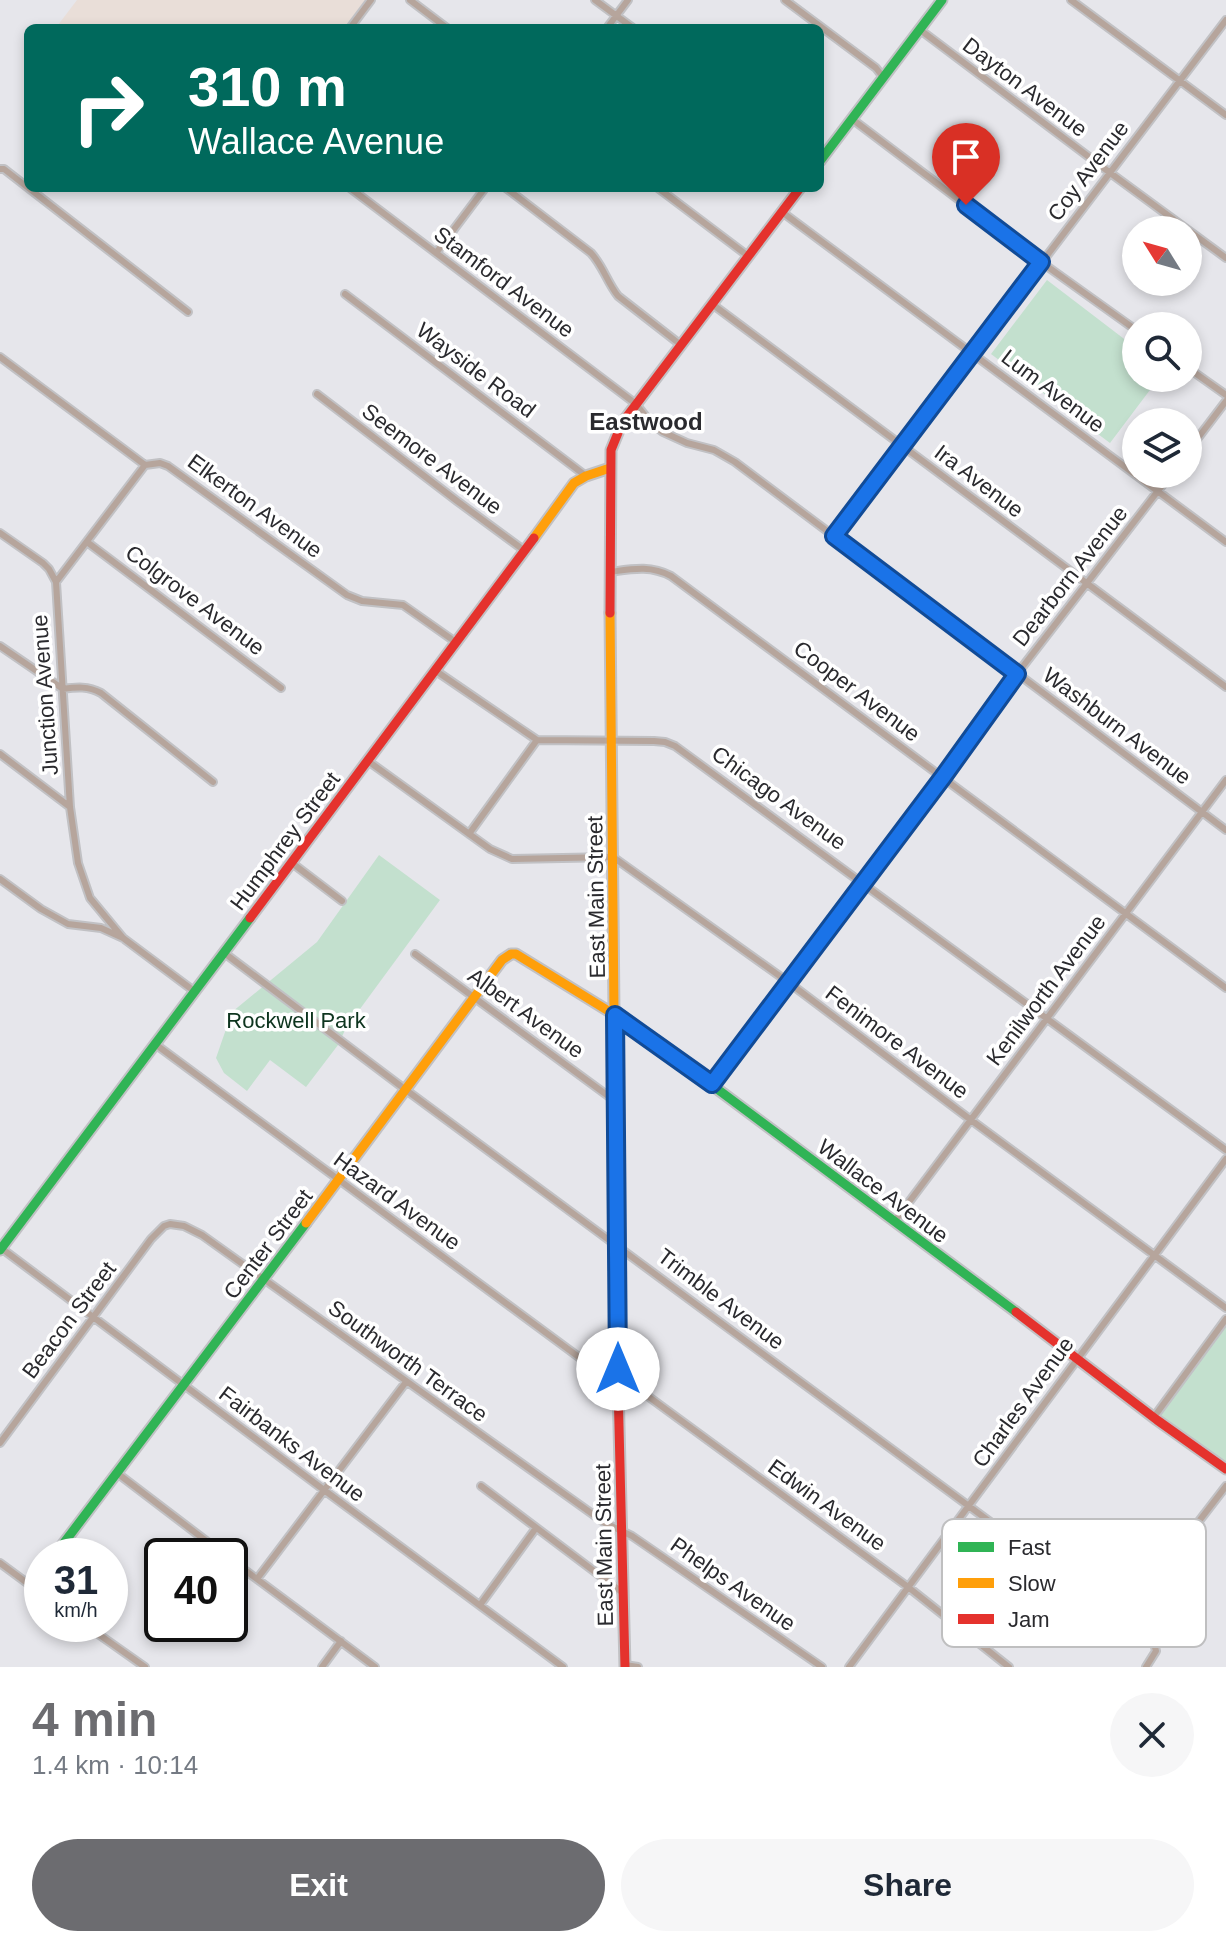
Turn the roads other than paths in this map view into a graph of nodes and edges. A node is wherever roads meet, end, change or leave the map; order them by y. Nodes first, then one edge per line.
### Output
1 (371, 0) edge
2 (410, 0) edge
3 (595, 0) edge
4 (628, 0) edge
5 (785, 0) edge
6 (942, 0) edge
7 (1071, 0) edge
8 (616, 15) junction
9 (1226, 20) edge
10 (353, 24) edge
11 (442, 24) edge
12 (610, 24) edge
13 (628, 24) edge
14 (817, 24) edge
15 (824, 29) edge
16 (919, 29) junction
17 (883, 77) junction
18 (1180, 81) junction
19 (1226, 115) edge
20 (852, 119) junction
21 (824, 156) edge
22 (0, 169) edge
23 (1109, 172) junction
24 (24, 185) edge
25 (34, 192) edge
26 (355, 192) edge
27 (482, 192) edge
28 (511, 192) edge
29 (663, 192) edge
30 (797, 192) edge
31 (782, 212) junction
32 (436, 253) junction
33 (748, 256) junction
34 (1226, 258) edge
35 (1041, 262) junction
36 (345, 294) dead end
37 (712, 304) junction
38 (188, 312) dead end
39 (1122, 320) edge
40 (681, 345) junction
41 (974, 354) junction
42 (0, 357) edge
43 (1202, 379) edge
44 (317, 394) dead end
45 (1226, 398) edge
46 (636, 404) junction
47 (1202, 431) edge
48 (903, 447) junction
49 (145, 465) junction
50 (610, 468) junction
51 (586, 476) junction
52 (1160, 488) edge
53 (1158, 491) junction
54 (0, 533) edge
55 (834, 536) junction
56 (87, 542) junction
57 (1226, 542) edge
58 (525, 551) junction
59 (610, 572) junction
60 (56, 582) junction
61 (1086, 584) junction
62 (457, 643) junction
63 (0, 646) edge
64 (436, 671) junction
65 (1017, 674) junction
66 (1226, 687) edge
67 (281, 688) dead end
68 (63, 689) junction
69 (537, 740) junction
70 (612, 740) junction
71 (0, 754) edge
72 (368, 761) junction
73 (943, 777) junction
74 (1226, 780) edge
75 (213, 782) dead end
76 (70, 807) junction
77 (1202, 812) junction
78 (1226, 830) edge
79 (469, 834) junction
80 (613, 857) junction
81 (292, 863) junction
82 (0, 879) edge
83 (863, 882) junction
84 (342, 901) dead end
85 (1126, 914) junction
86 (123, 938) junction
87 (223, 952) junction
88 (415, 954) dead end
89 (511, 954) joint
90 (788, 982) junction
91 (1226, 988) edge
92 (194, 991) junction
93 (475, 997) junction
94 (615, 1015) junction
95 (1048, 1019) junction
96 (154, 1044) junction
97 (712, 1084) junction
98 (406, 1090) junction
99 (615, 1101) junction
100 (971, 1120) junction
101 (1226, 1150) edge
102 (1226, 1159) edge
103 (338, 1180) junction
104 (894, 1222) junction
105 (170, 1224) joint
106 (617, 1245) junction
107 (1, 1249) edge
108 (1155, 1255) junction
109 (265, 1280) junction
110 (1226, 1308) edge
111 (94, 1317) junction
112 (1226, 1319) edge
113 (1078, 1358) junction
114 (406, 1382) junction
115 (184, 1386) junction
116 (618, 1386) junction
117 (1154, 1417) junction
118 (0, 1443) edge
119 (1226, 1469) edge
120 (117, 1473) junction
121 (481, 1486) dead end
122 (1226, 1486) edge
123 (324, 1490) junction
124 (968, 1506) junction
125 (958, 1519) edge
126 (986, 1519) edge
127 (1201, 1519) edge
128 (536, 1528) junction
129 (623, 1532) junction
130 (68, 1538) edge
131 (203, 1538) edge
132 (942, 1541) edge
133 (0, 1563) edge
134 (248, 1572) edge
135 (257, 1579) junction
136 (24, 1581) edge
137 (908, 1587) junction
138 (623, 1593) junction
139 (480, 1605) junction
140 (942, 1614) edge
141 (341, 1641) junction
142 (110, 1642) edge
143 (984, 1647) edge
144 (1155, 1647) edge
145 (625, 1666) edge
146 (145, 1667) edge
147 (322, 1667) edge
148 (375, 1667) edge
149 (563, 1667) edge
150 (638, 1667) edge
151 (822, 1667) edge
152 (849, 1667) edge
153 (1009, 1667) edge
154 (1146, 1667) edge

1 - 10 street
2 - 11 street
3 - 8 street
4 - 8 street
5 - 14 street
6 - 16 street
7 - 18 street
8 - 12 street
8 - 13 street
9 - 18 street, Coy Avenue
15 - 17 street
16 - 17 street
16 - 23 street, Dayton Avenue
17 - 20 street
18 - 19 street
18 - 23 street, Coy Avenue
20 - 21 street
20 - 35 street
22 - 24 street
23 - 34 street, Dayton Avenue
23 - 35 street, Coy Avenue
25 - 38 street
26 - 32 street, Stamford Avenue
27 - 32 street
28 - 40 street
29 - 33 street
30 - 31 street, East Main Street
31 - 33 street, East Main Street
31 - 41 street, Lum Avenue
32 - 46 street, Stamford Avenue
33 - 37 street, East Main Street
35 - 39 street
35 - 41 street, Coy Avenue
36 - 51 street, Wayside Road
37 - 40 street, East Main Street
37 - 48 street, Ira Avenue
40 - 46 street, East Main Street
41 - 48 street, Coy Avenue
41 - 53 street, Lum Avenue
42 - 49 street, Elkerton Avenue
43 - 45 street
44 - 58 street, Seemore Avenue
45 - 47 street
46 - 50 street, East Main Street
46 - 55 street, Washburn Avenue
48 - 55 street, Coy Avenue
48 - 61 street, Ira Avenue
49 - 56 street, Junction Avenue
49 - 62 street, Elkerton Avenue
50 - 51 street, Humphrey Street
50 - 59 street, East Main Street
51 - 58 street, Humphrey Street
52 - 53 street, Dearborn Avenue
53 - 57 street, Lum Avenue
53 - 61 street, Dearborn Avenue
54 - 60 street
55 - 65 street, Washburn Avenue
56 - 60 street, Junction Avenue
56 - 67 street, Colgrove Avenue
58 - 62 street, Humphrey Street
59 - 70 street, East Main Street
59 - 73 street, Cooper Avenue
60 - 68 street, Junction Avenue
61 - 65 street, Dearborn Avenue
61 - 66 street, Ira Avenue
62 - 64 street, Humphrey Street
63 - 68 street
64 - 69 street
64 - 72 street, Humphrey Street
65 - 73 street, Dearborn Avenue
65 - 77 street, Washburn Avenue
68 - 75 street
68 - 76 street, Junction Avenue
69 - 70 street, Chicago Avenue
69 - 79 street
70 - 80 street, East Main Street
70 - 83 street, Chicago Avenue
71 - 76 street
72 - 79 street
72 - 81 street, Humphrey Street
73 - 83 street, Dearborn Avenue
73 - 85 street, Cooper Avenue
74 - 77 street, Kenilworth Avenue
76 - 86 street, Junction Avenue
77 - 78 street, Washburn Avenue
77 - 85 street, Kenilworth Avenue
79 - 80 street
80 - 90 street, Fenimore Avenue
80 - 94 street, East Main Street
81 - 84 street
81 - 87 street, Humphrey Street
82 - 86 street
83 - 90 street, Dearborn Avenue
83 - 95 street, Chicago Avenue
85 - 91 street, Cooper Avenue
85 - 95 street, Kenilworth Avenue
86 - 92 street
87 - 92 street, Humphrey Street
87 - 98 street, Trimble Avenue
88 - 93 street, Albert Avenue
89 - 93 street, Center Street
89 - 94 street, Wallace Avenue
90 - 97 street, Dearborn Avenue
90 - 100 street, Fenimore Avenue
92 - 96 street, Humphrey Street
93 - 98 street, Center Street
93 - 99 street, Albert Avenue
94 - 97 street, Wallace Avenue
94 - 99 street, East Main Street
95 - 100 street, Kenilworth Avenue
95 - 101 street, Chicago Avenue
96 - 103 street, Hazard Avenue
96 - 107 street, Humphrey Street
97 - 104 street, Wallace Avenue
98 - 103 street, Center Street
98 - 106 street, Trimble Avenue
99 - 106 street, East Main Street
100 - 104 street, Kenilworth Avenue
100 - 108 street, Fenimore Avenue
102 - 108 street, Charles Avenue
103 - 109 street, Center Street
103 - 116 street, Hazard Avenue
104 - 113 street, Wallace Avenue
105 - 109 street, Southworth Terrace
105 - 111 street, Beacon Street
106 - 116 street, East Main Street
106 - 124 street, Trimble Avenue
107 - 111 street, Fairbanks Avenue
108 - 110 street, Fenimore Avenue
108 - 113 street, Charles Avenue
109 - 114 street, Southworth Terrace
109 - 115 street, Center Street
111 - 115 street, Fairbanks Avenue
111 - 118 street, Beacon Street
112 - 117 street
113 - 117 street, Wallace Avenue
113 - 124 street, Charles Avenue
114 - 123 street
114 - 129 street, Southworth Terrace
115 - 120 street, Center Street
115 - 123 street, Fairbanks Avenue
116 - 129 street, East Main Street
116 - 137 street, Edwin Avenue
117 - 119 street, Wallace Avenue
120 - 130 street, Center Street
120 - 131 street
121 - 128 street
122 - 127 street
123 - 135 street
123 - 139 street, Fairbanks Avenue
124 - 125 street, Charles Avenue
124 - 126 street, Trimble Avenue
128 - 138 street
128 - 139 street
129 - 138 street, East Main Street
129 - 151 street, Phelps Avenue
132 - 137 street, Charles Avenue
133 - 136 street
134 - 135 street
135 - 141 street
137 - 140 street, Edwin Avenue
137 - 152 street, Charles Avenue
138 - 145 street, East Main Street
139 - 149 street, Fairbanks Avenue
141 - 147 street
141 - 148 street
142 - 146 street
143 - 153 street, Edwin Avenue
144 - 154 street, Trimble Avenue
145 - 150 street

